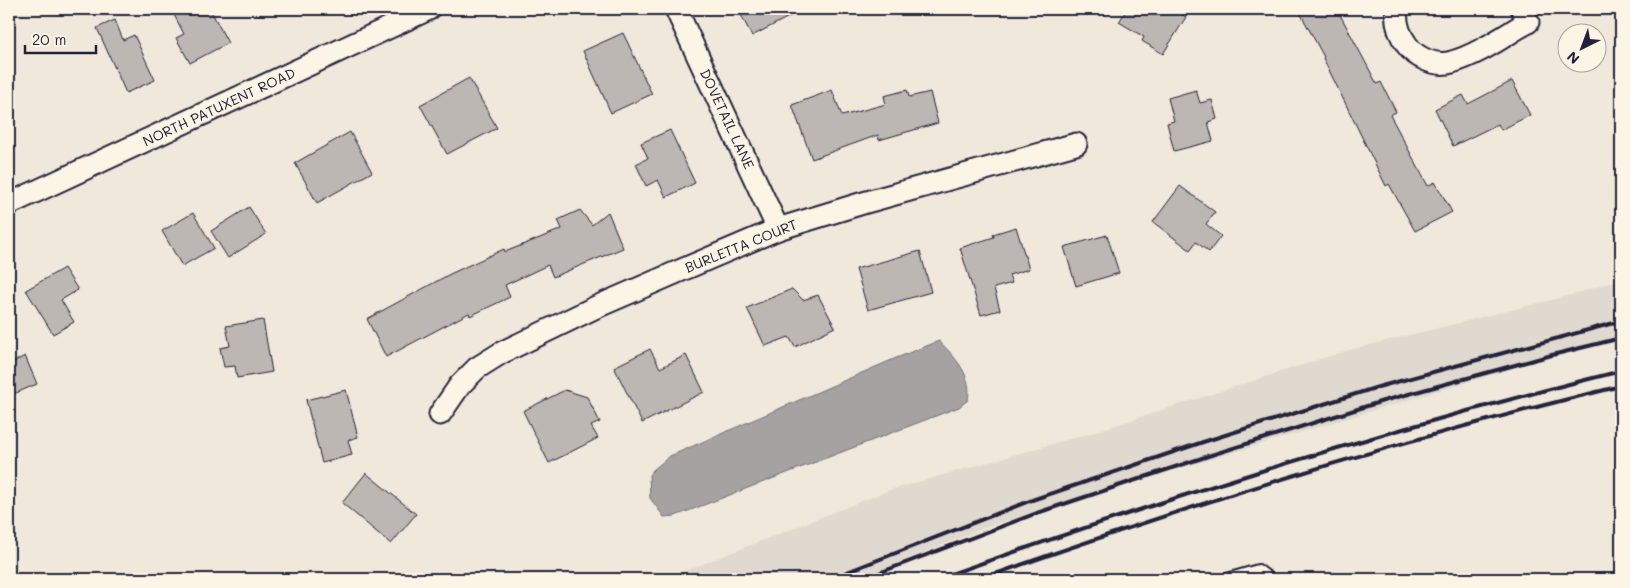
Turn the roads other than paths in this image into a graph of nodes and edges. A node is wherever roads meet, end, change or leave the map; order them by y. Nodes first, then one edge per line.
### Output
1 (429, 9) edge
2 (676, 9) edge
3 (1397, 9) edge
4 (1522, 9) edge
5 (1076, 144) dead end
6 (9, 204) edge
7 (778, 229) junction
8 (440, 414) dead end
9 (1227, 579) edge
10 (1270, 579) edge

1 - 6 street, NORTH PATUXENT ROAD
2 - 7 street, DOVETAIL LANE
3 - 4 street
5 - 7 street, BURLETTA COURT
7 - 8 street, BURLETTA COURT
9 - 10 lane

